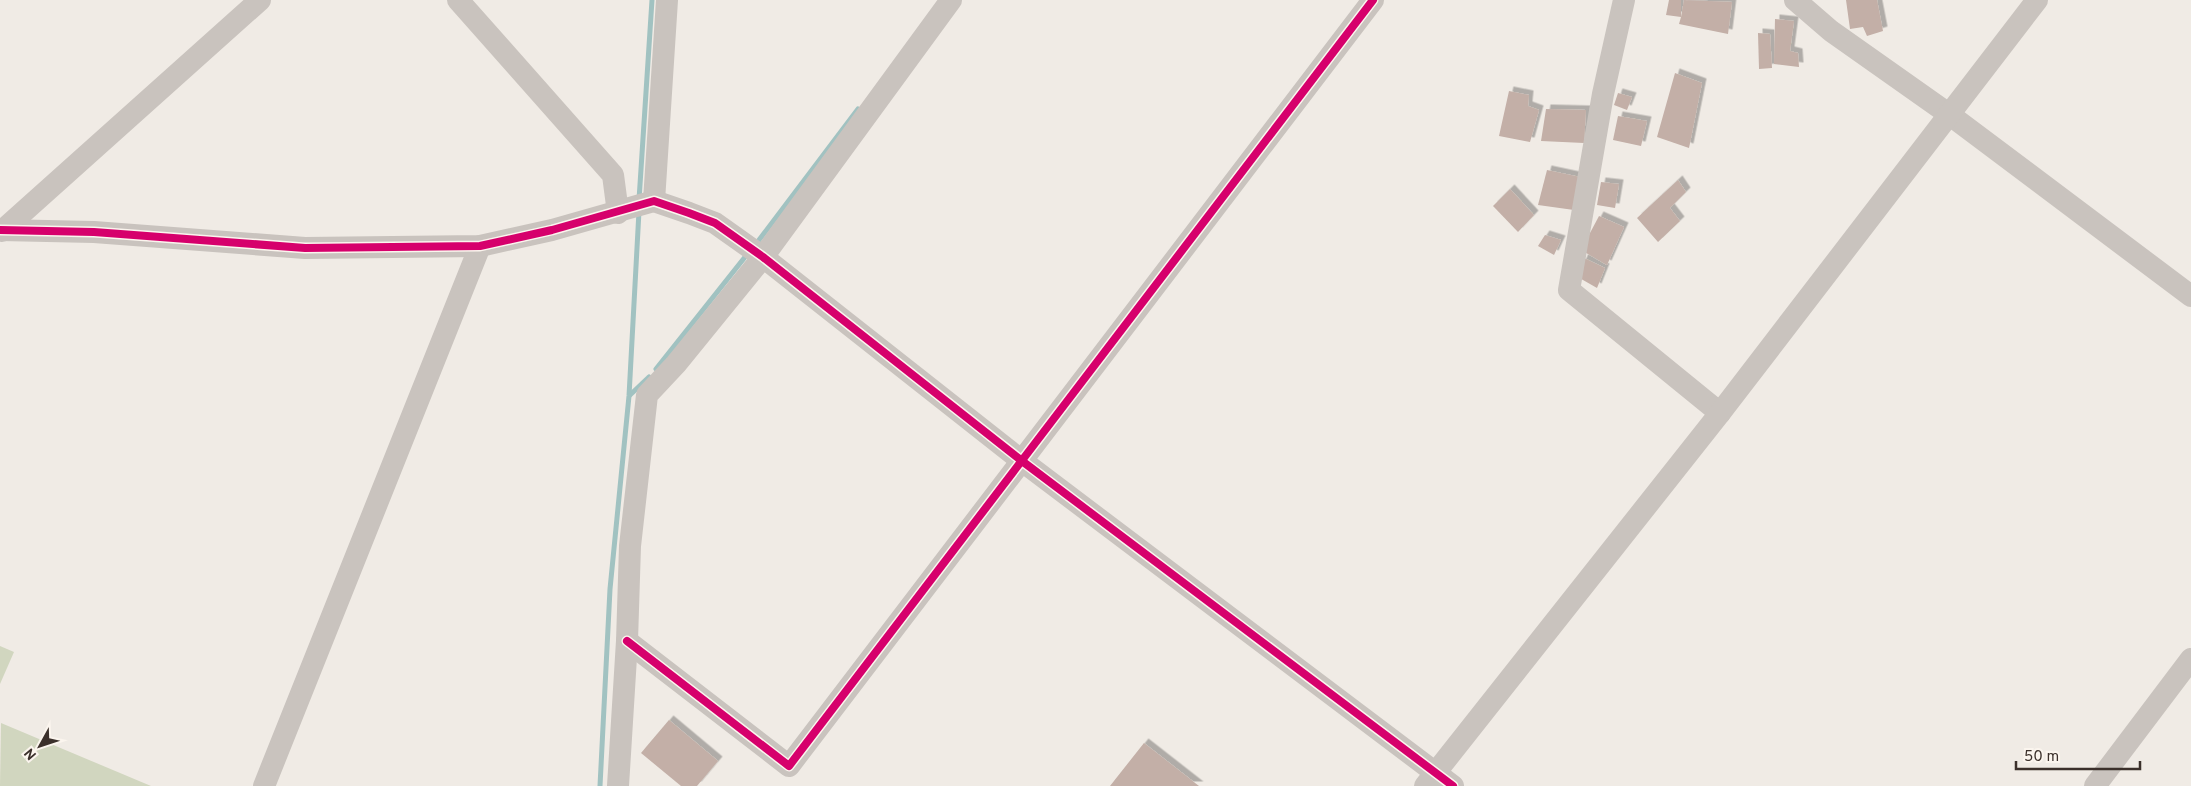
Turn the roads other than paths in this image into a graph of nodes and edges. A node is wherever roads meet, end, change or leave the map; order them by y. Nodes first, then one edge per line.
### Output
1 (260, 0) edge
2 (458, 0) edge
3 (667, 0) edge
4 (951, 0) edge
5 (1373, 0) edge
6 (1624, 0) edge
7 (1795, 0) edge
8 (2037, 0) edge
9 (1950, 115) junction
10 (654, 201) junction
11 (618, 213) junction
12 (1, 230) edge
13 (480, 246) junction
14 (763, 257) junction
15 (2191, 296) edge
16 (1720, 413) junction
17 (1022, 461) junction
18 (627, 641) junction
19 (2191, 659) edge
20 (1438, 781) edge
21 (264, 786) edge
22 (618, 786) edge
23 (2095, 786) edge

1 - 12 street
2 - 11 street
3 - 10 street
4 - 14 street
5 - 17 street
6 - 16 street
7 - 9 street
8 - 9 street
9 - 15 street
9 - 16 street
10 - 11 street
10 - 14 street
11 - 13 street
12 - 13 street
13 - 21 street
14 - 17 street
14 - 18 street
16 - 20 street
17 - 18 street
17 - 20 street
18 - 22 street
19 - 23 street

